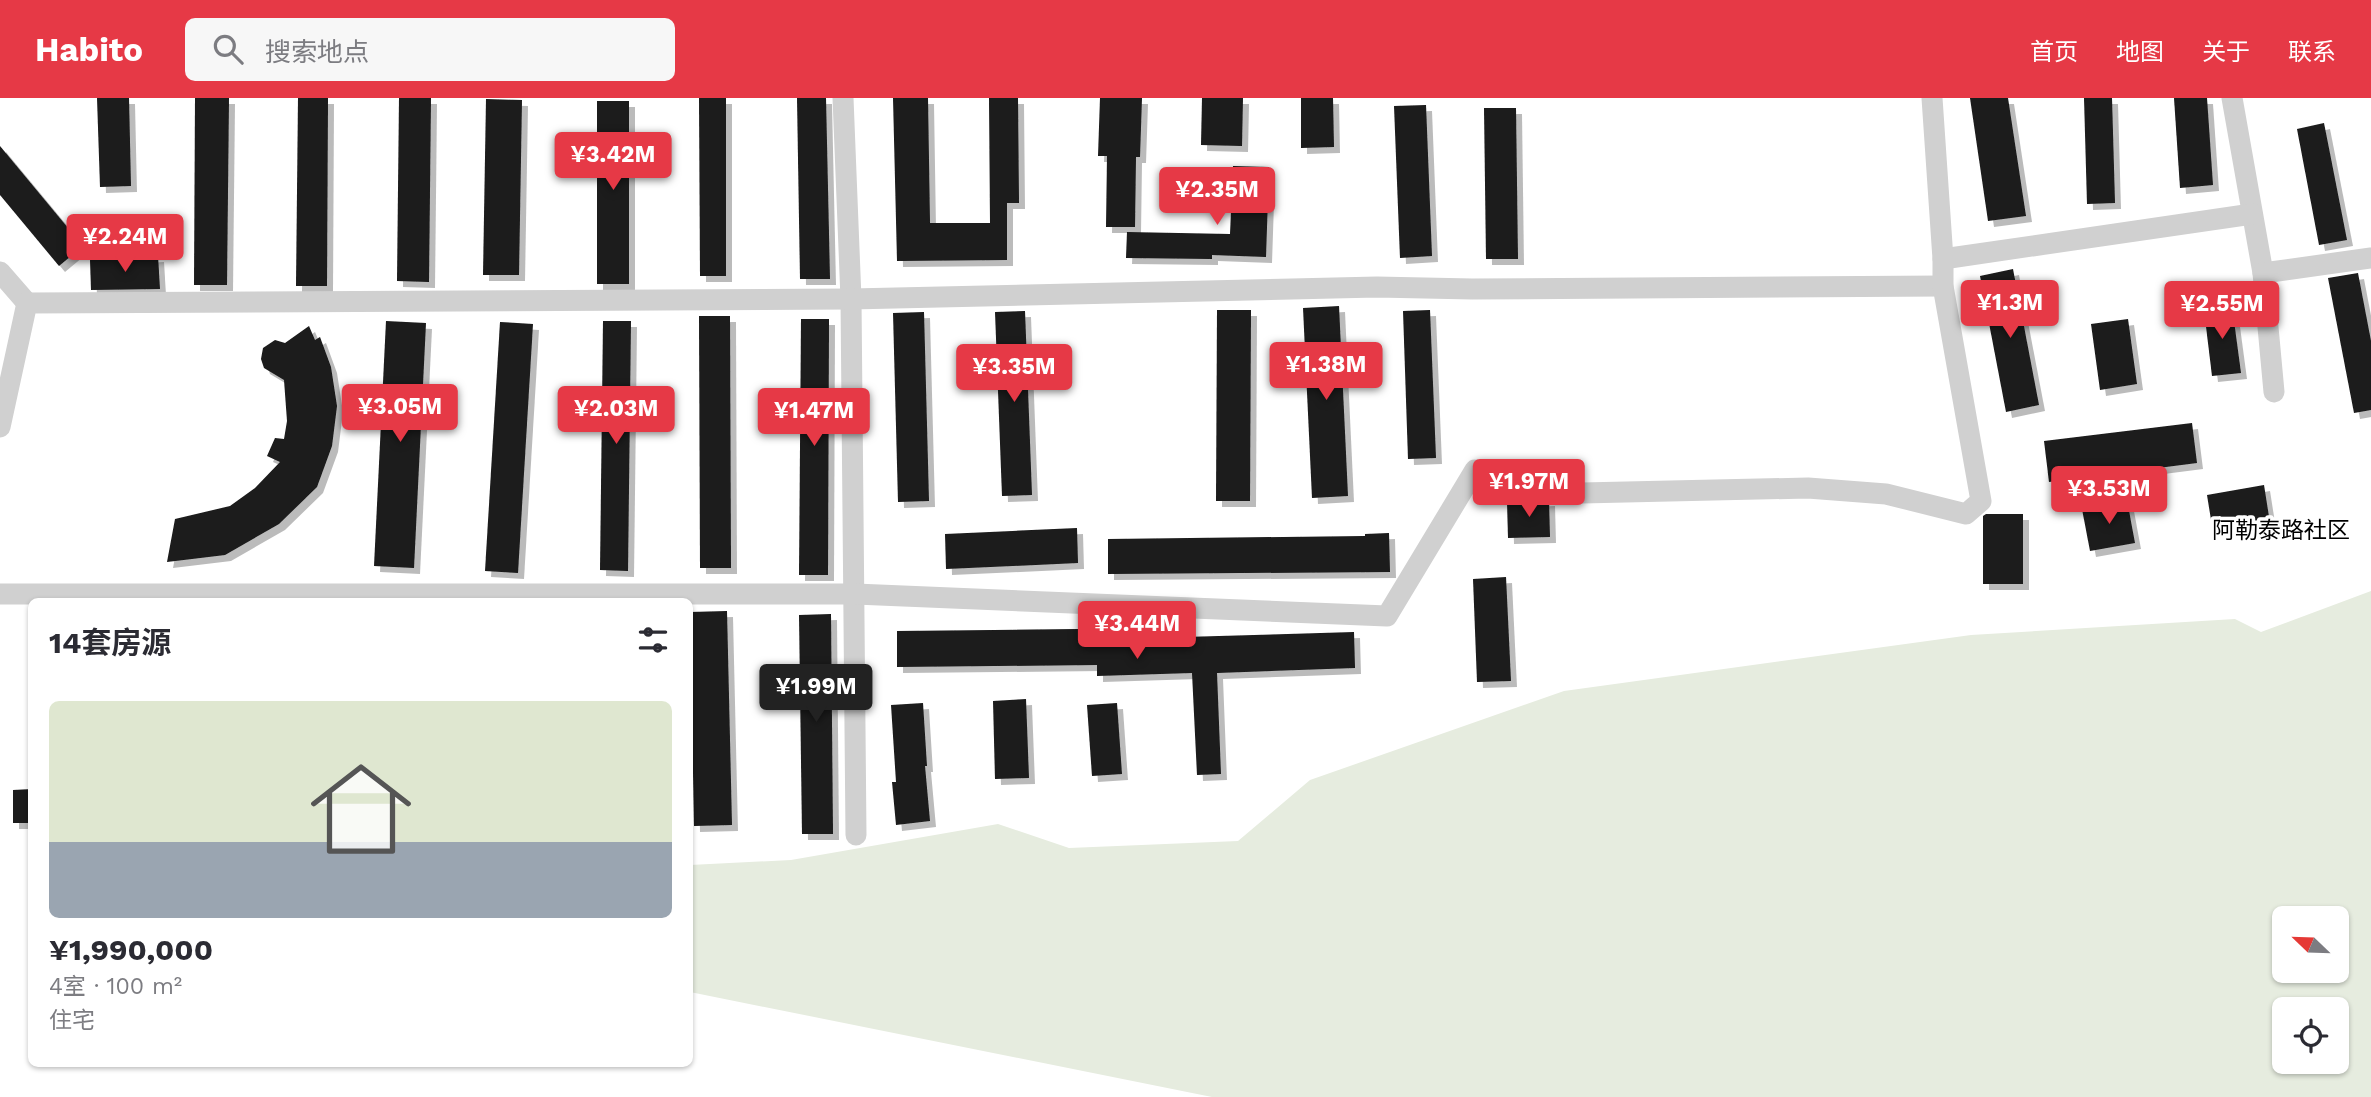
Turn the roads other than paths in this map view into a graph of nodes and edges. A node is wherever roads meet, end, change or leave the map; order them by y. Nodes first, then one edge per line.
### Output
1 (843, 98) edge
2 (1932, 98) edge
3 (2232, 98) edge
4 (2252, 214) junction
5 (1944, 258) junction
6 (2371, 258) edge
7 (0, 272) edge
8 (2263, 272) junction
9 (1943, 286) junction
10 (851, 299) junction
11 (27, 303) junction
12 (2274, 393) dead end
13 (0, 427) edge
14 (0, 594) edge
15 (855, 594) junction
16 (856, 835) dead end

1 - 10 street
2 - 5 street
3 - 4 street
4 - 5 street
4 - 8 street
5 - 9 street
6 - 8 street
7 - 11 street
8 - 12 street
9 - 10 street
9 - 15 street
10 - 11 street
10 - 15 street
11 - 13 street
14 - 15 street
15 - 16 street

